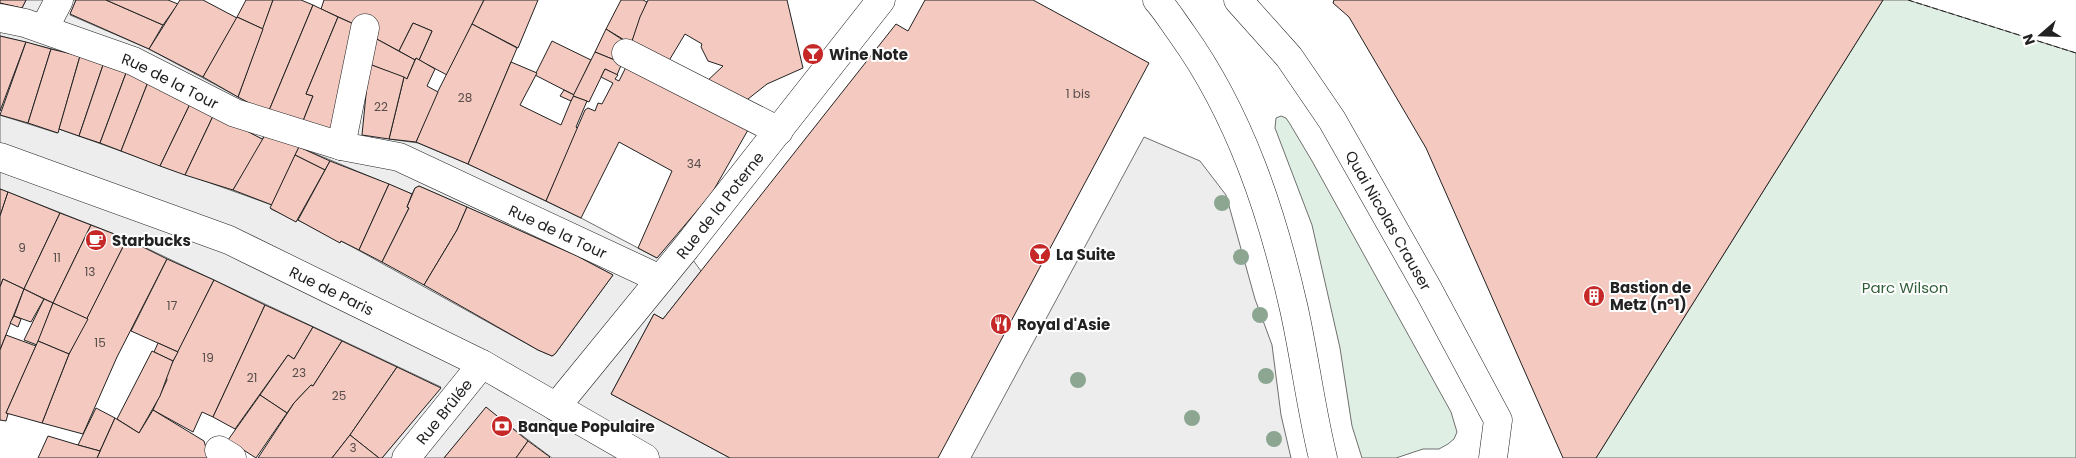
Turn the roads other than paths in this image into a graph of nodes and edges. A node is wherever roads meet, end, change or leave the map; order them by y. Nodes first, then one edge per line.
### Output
1 (59, 0) edge
2 (881, 0) edge
3 (1157, 0) edge
4 (1238, 0) edge
5 (0, 18) edge
6 (365, 28) dead end
7 (44, 29) junction
8 (626, 53) dead end
9 (779, 131) junction
10 (341, 146) junction
11 (0, 157) edge
12 (660, 279) junction
13 (482, 364) junction
14 (556, 407) junction
15 (406, 458) edge
16 (645, 458) edge
17 (1323, 458) edge
18 (1493, 458) edge

1 - 7 street
2 - 9 street, Rue de la Poterne
3 - 17 street
4 - 18 street, Quai Nicolas Crauser
5 - 7 street, Rue de la Tour
6 - 10 street
7 - 10 street, Rue de la Tour
8 - 9 street
9 - 12 street, Rue de la Poterne
10 - 12 street, Rue de la Tour
11 - 13 street, Rue de Paris
12 - 14 street, Rue de la Poterne
13 - 14 street, Rue de Paris
13 - 15 street, Rue Brûlée
14 - 16 street, Rue de Paris

